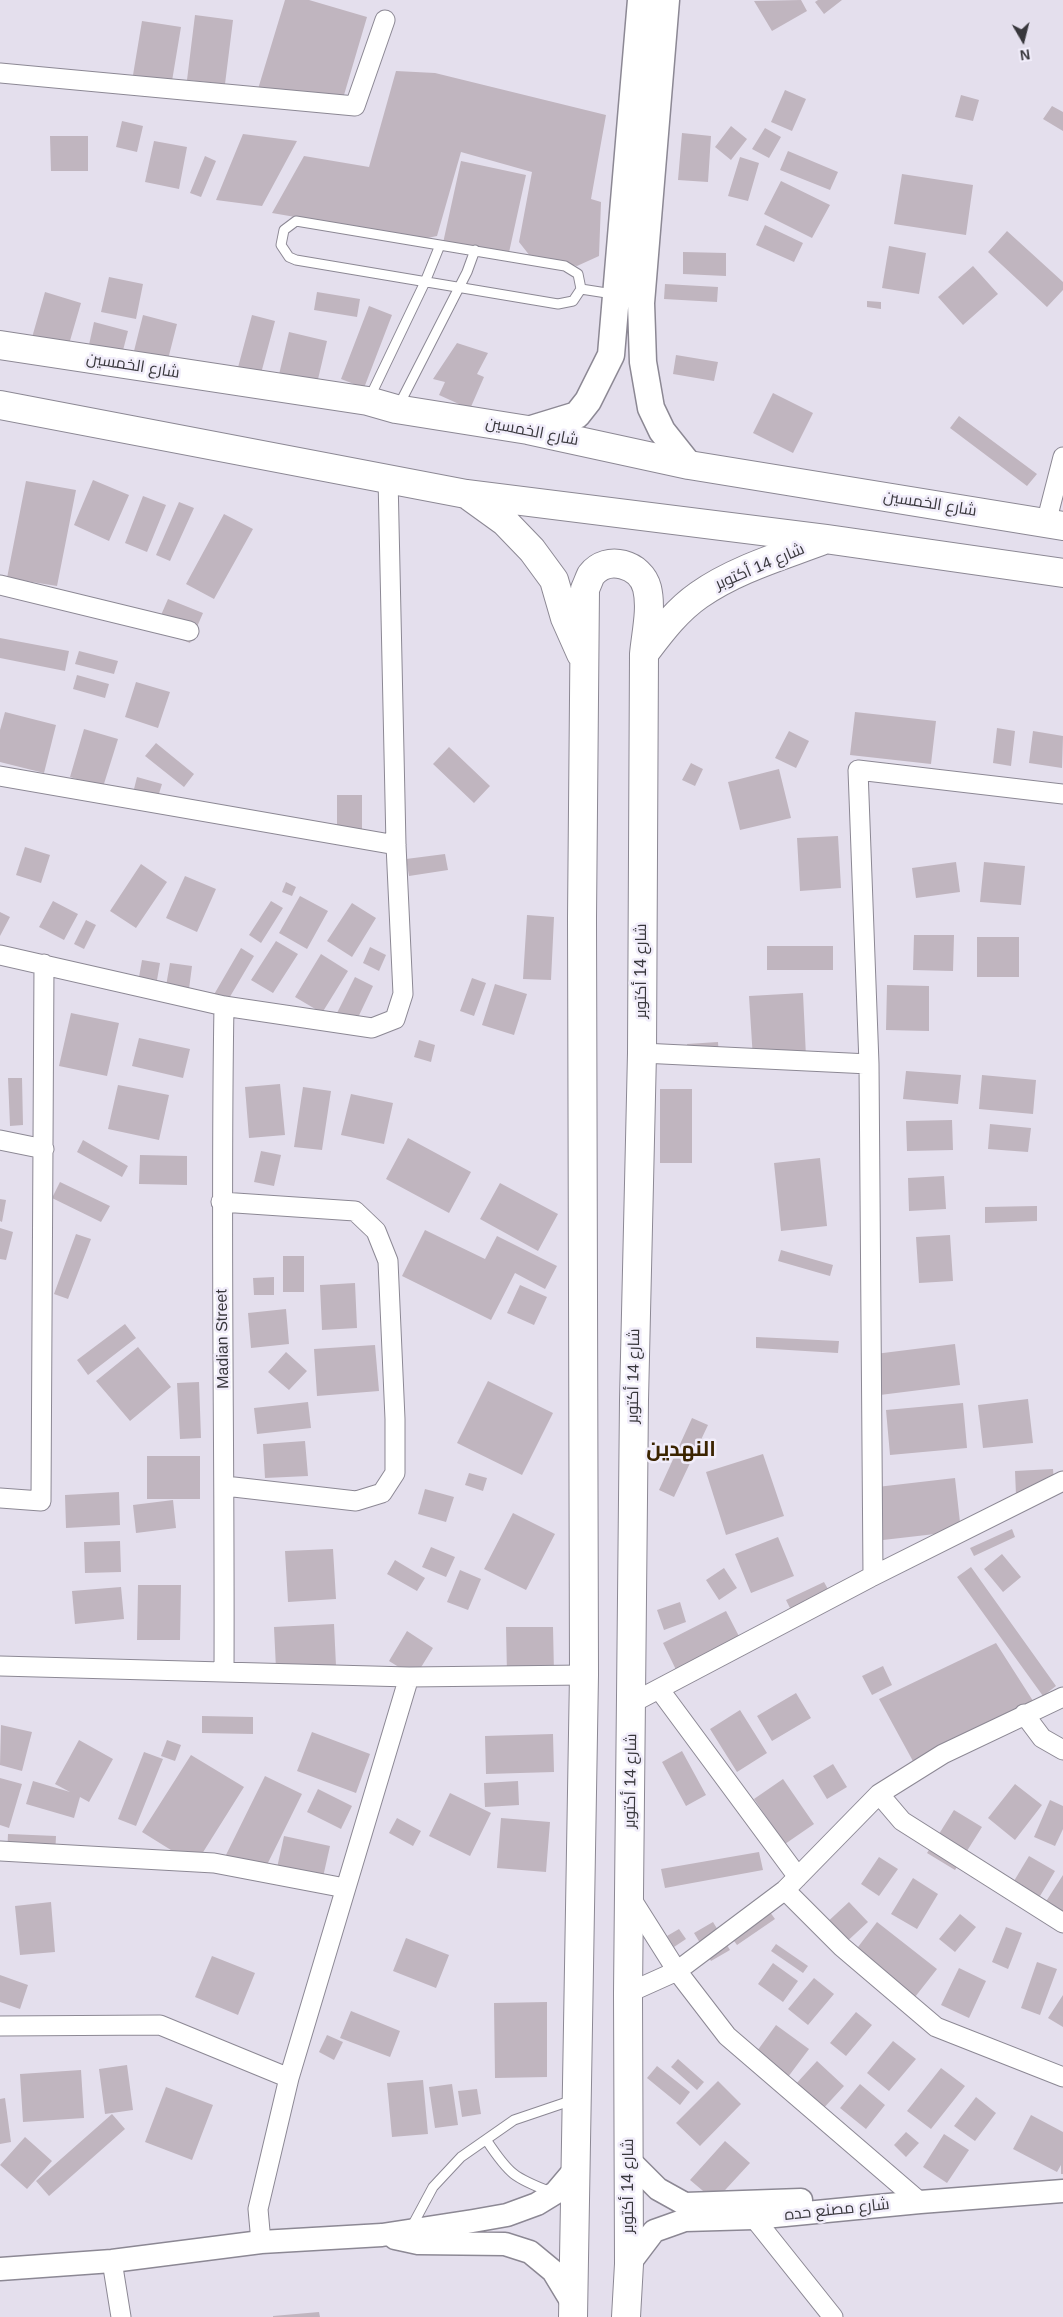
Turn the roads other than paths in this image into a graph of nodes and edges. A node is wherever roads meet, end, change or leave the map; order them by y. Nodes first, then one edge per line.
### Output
1 (641, 0) edge
2 (666, 0) edge
3 (385, 20) dead end
4 (0, 73) edge
5 (440, 245) junction
6 (475, 250) junction
7 (426, 282) junction
8 (457, 288) junction
9 (581, 289) junction
10 (616, 295) junction
11 (0, 345) edge
12 (368, 401) junction
13 (0, 405) edge
14 (396, 409) junction
15 (528, 430) junction
16 (1063, 458) edge
17 (689, 465) junction
18 (388, 477) junction
19 (466, 494) junction
20 (1055, 524) edge
21 (826, 539) junction
22 (1063, 572) edge
23 (0, 585) edge
24 (188, 631) dead end
25 (644, 654) junction
26 (585, 666) junction
27 (0, 776) edge
28 (1063, 794) edge
29 (396, 845) junction
30 (0, 955) edge
31 (44, 964) junction
32 (224, 1006) junction
33 (642, 1053) junction
34 (869, 1064) junction
35 (0, 1140) edge
36 (44, 1149) junction
37 (221, 1202) junction
38 (1063, 1481) edge
39 (225, 1486) junction
40 (0, 1498) edge
41 (873, 1576) junction
42 (0, 1666) edge
43 (224, 1672) junction
44 (584, 1674) junction
45 (409, 1677) junction
46 (659, 1689) junction
47 (1063, 1697) edge
48 (632, 1703) junction
49 (1024, 1714) junction
50 (1063, 1750) edge
51 (879, 1794) junction
52 (0, 1850) edge
53 (792, 1883) junction
54 (345, 1888) junction
55 (629, 1895) junction
56 (1063, 1924) edge
57 (677, 1971) junction
58 (628, 1993) junction
59 (0, 2026) edge
60 (1063, 2077) edge
61 (289, 2078) junction
62 (578, 2098) junction
63 (486, 2141) junction
64 (628, 2159) junction
65 (577, 2167) junction
66 (1063, 2191) edge
67 (555, 2193) junction
68 (920, 2202) junction
69 (754, 2218) junction
70 (410, 2230) junction
71 (382, 2235) junction
72 (261, 2242) junction
73 (112, 2261) junction
74 (629, 2264) junction
75 (0, 2269) edge
76 (573, 2311) edge
77 (120, 2317) edge
78 (626, 2317) edge
79 (833, 2317) edge

1 - 10 main road
2 - 17 main road
3 - 4 street
5 - 6 lane
5 - 7 lane
5 - 7 lane
6 - 8 lane
6 - 9 lane
7 - 8 lane
7 - 12 lane
8 - 9 lane
8 - 14 lane
9 - 10 lane
10 - 15 main road
11 - 12 main road, شارع الخمسين
12 - 14 main road, شارع الخمسين
13 - 18 main road
14 - 15 main road, شارع الخمسين
15 - 17 main road, شارع الخمسين
16 - 20 street
17 - 20 main road, شارع الخمسين
18 - 19 main road
18 - 29 street
19 - 21 main road
19 - 26 main road
21 - 22 main road
21 - 25 main road, شارع 14 أكتوبر
23 - 24 street
25 - 26 main road
25 - 33 main road, شارع 14 أكتوبر
26 - 44 main road
27 - 29 street
28 - 34 street
29 - 32 street
30 - 31 street
31 - 32 street
31 - 36 street
32 - 37 street, Madian Street
33 - 34 street
33 - 48 main road, شارع 14 أكتوبر
34 - 41 street
35 - 36 street
36 - 40 street
37 - 39 street, Madian Street
37 - 39 street
38 - 41 street
39 - 43 street, Madian Street
41 - 46 street
42 - 43 street
43 - 45 street
44 - 45 street
44 - 62 main road
45 - 54 street
46 - 48 street
46 - 53 street
47 - 49 street
48 - 55 main road, شارع 14 أكتوبر
49 - 50 street
49 - 51 street
51 - 53 street
51 - 56 street
52 - 54 street
53 - 57 street
53 - 60 street
54 - 61 street
55 - 57 street
55 - 58 main road, شارع 14 أكتوبر
57 - 58 street
57 - 68 street
58 - 64 main road, شارع 14 أكتوبر
59 - 61 street
61 - 72 street
62 - 63 lane
62 - 65 main road
63 - 67 lane
63 - 70 lane
64 - 68 street
64 - 74 main road, شارع 14 أكتوبر
65 - 67 street
65 - 76 main road
66 - 68 street, شارع مصنع حده
67 - 70 street
68 - 69 street, شارع مصنع حده
69 - 74 street, شارع مصنع حده
69 - 79 street
70 - 71 street
71 - 72 street
71 - 76 street
72 - 73 street
73 - 75 street
73 - 77 street
74 - 78 main road, شارع 14 أكتوبر

